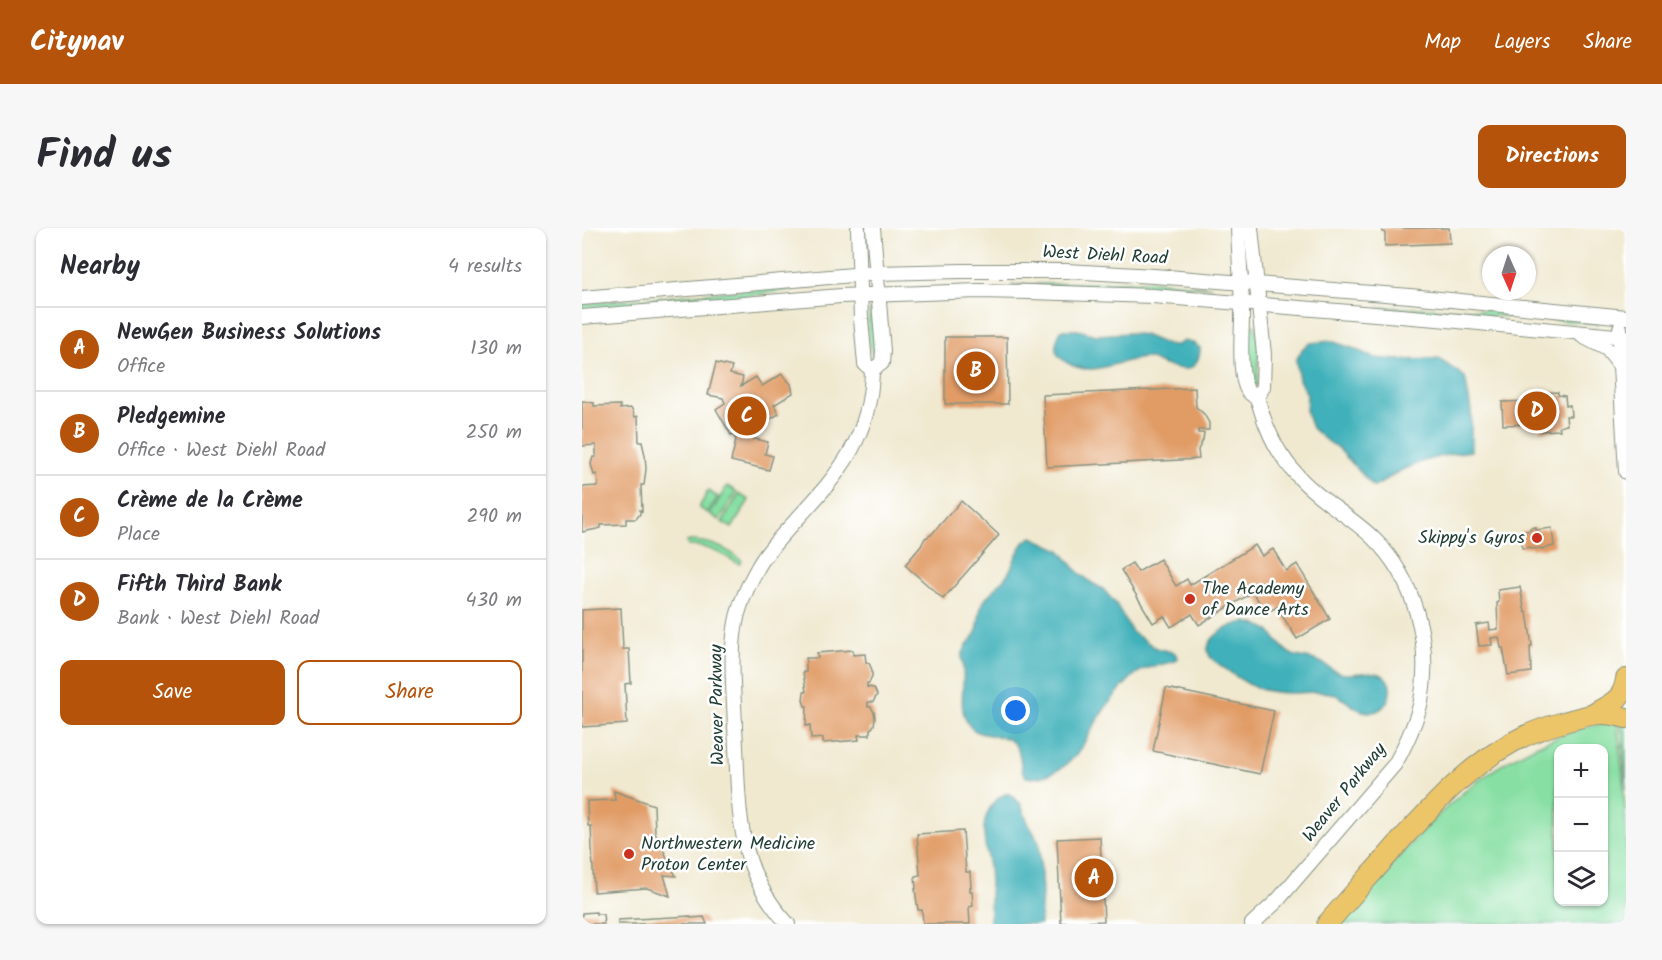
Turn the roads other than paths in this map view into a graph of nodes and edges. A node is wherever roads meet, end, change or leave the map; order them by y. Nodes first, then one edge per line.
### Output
1 (858, 228) edge
2 (873, 228) edge
3 (1238, 228) edge
4 (1251, 228) edge
5 (877, 273) junction
6 (861, 274) junction
7 (1240, 283) junction
8 (1257, 285) junction
9 (878, 294) junction
10 (861, 295) junction
11 (582, 298) edge
12 (1242, 304) junction
13 (1259, 305) junction
14 (582, 317) edge
15 (1623, 317) edge
16 (1575, 332) junction
17 (1623, 337) edge
18 (1620, 366) junction
19 (872, 370) junction
20 (1257, 398) junction
21 (1626, 472) edge
22 (1626, 679) edge
23 (1595, 713) junction
24 (1626, 718) edge
25 (788, 924) edge
26 (1252, 924) edge
27 (1327, 924) edge

1 - 6 street, Weaver Parkway
2 - 5 street
3 - 7 street, Weaver Parkway
4 - 8 street
5 - 6 street, West Diehl Road
5 - 7 street, West Diehl Road
5 - 9 street
6 - 10 street, Weaver Parkway
6 - 11 street, West Diehl Road
7 - 8 street, West Diehl Road
7 - 12 street, Weaver Parkway
8 - 13 street
8 - 15 street, West Diehl Road
9 - 10 street
9 - 12 street
9 - 19 street, Weaver Parkway
10 - 14 street
10 - 19 street, Weaver Parkway
12 - 13 street
12 - 20 street, Weaver Parkway
13 - 16 street
13 - 20 street
15 - 17 street
16 - 17 street
16 - 18 street
17 - 18 street
18 - 21 street
19 - 25 street, Weaver Parkway
20 - 26 street, Weaver Parkway
22 - 23 highway
23 - 24 highway
23 - 27 highway

